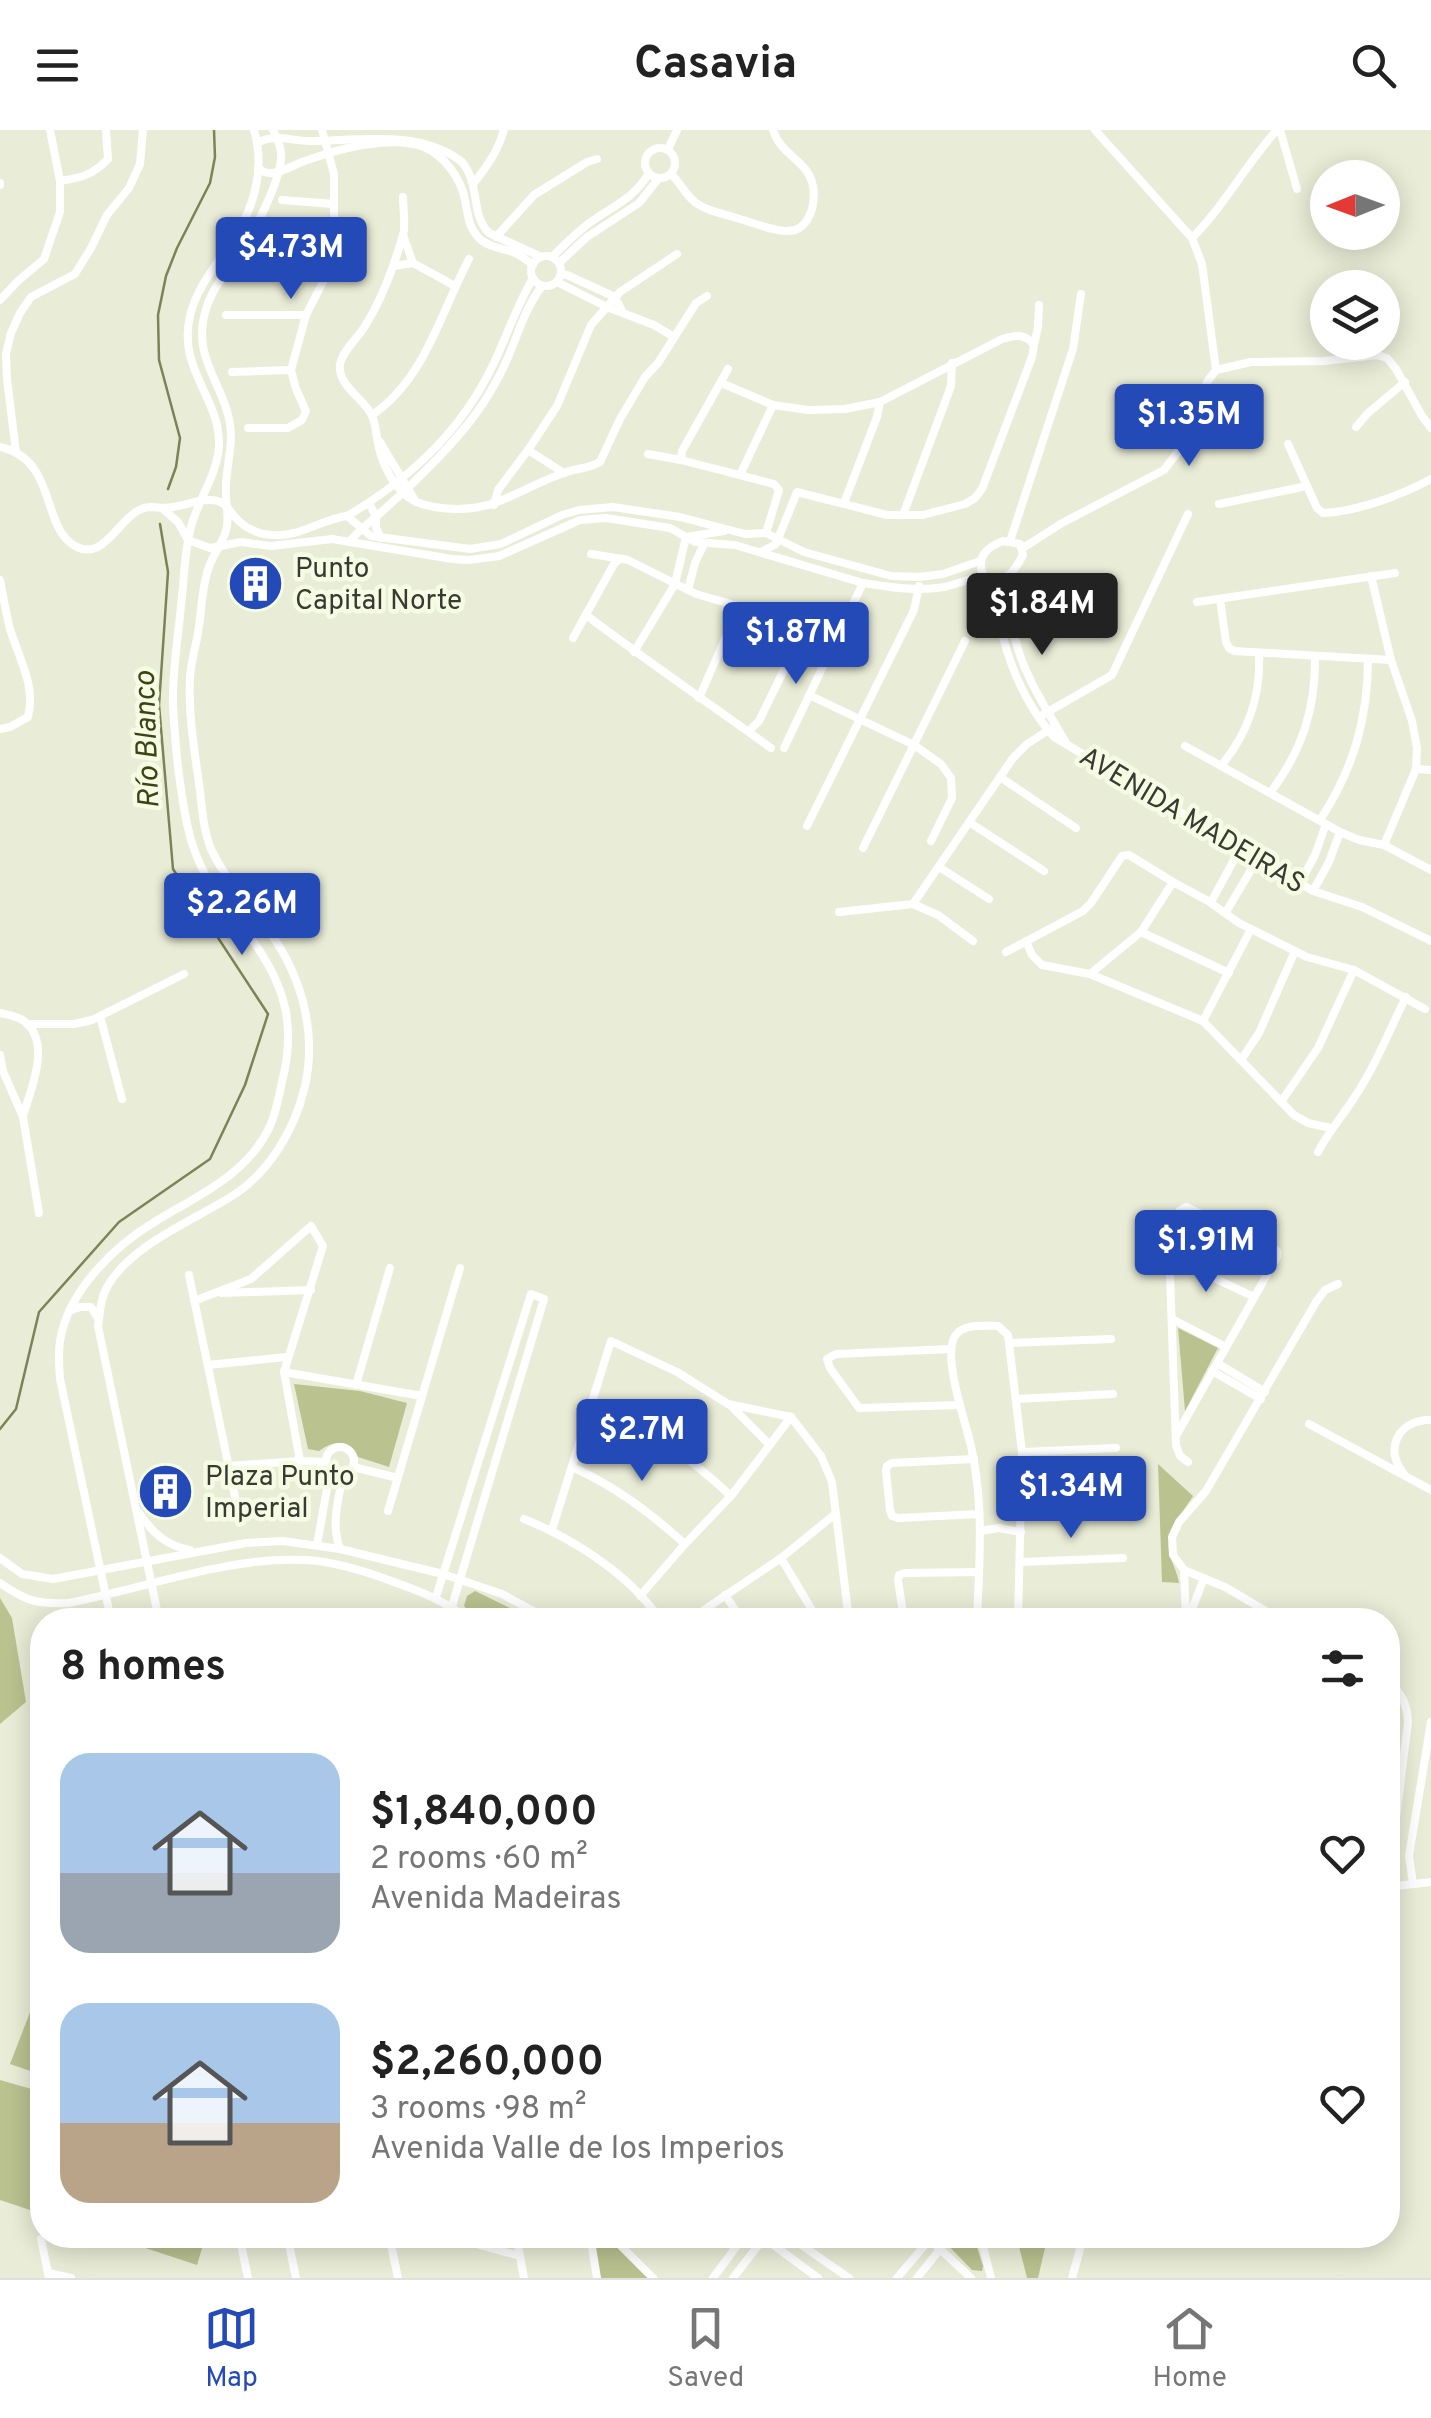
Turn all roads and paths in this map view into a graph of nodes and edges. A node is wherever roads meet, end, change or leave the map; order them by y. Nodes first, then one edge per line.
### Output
1 (50, 130) edge
2 (106, 130) edge
3 (143, 130) edge
4 (254, 130) edge
5 (504, 130) edge
6 (677, 130) edge
7 (774, 130) edge
8 (1094, 130) edge
9 (1278, 130) edge
10 (381, 131) edge
11 (275, 133) edge
12 (324, 135) edge
13 (297, 140) junction
14 (436, 141) junction
15 (258, 143) junction
16 (668, 149) junction
17 (431, 151) junction
18 (328, 154) junction
19 (598, 159) dead end
20 (303, 162) junction
21 (258, 168) junction
22 (278, 172) junction
23 (648, 173) junction
24 (671, 174) junction
25 (659, 178) junction
26 (60, 181) junction
27 (474, 183) junction
28 (1297, 189) dead end
29 (402, 198) dead end
30 (282, 200) dead end
31 (334, 204) junction
32 (403, 234) junction
33 (496, 237) junction
34 (1192, 238) junction
35 (677, 254) dead end
36 (256, 258) dead end
37 (330, 259) junction
38 (468, 260) dead end
39 (556, 260) junction
40 (536, 262) junction
41 (413, 263) junction
42 (394, 266) junction
43 (533, 278) junction
44 (559, 278) junction
45 (18, 281) junction
46 (455, 286) junction
47 (542, 286) junction
48 (1081, 294) dead end
49 (707, 296) dead end
50 (31, 297) junction
51 (615, 297) junction
52 (0, 300) edge
53 (1039, 305) dead end
54 (607, 306) junction
55 (622, 311) junction
56 (226, 315) dead end
57 (306, 315) junction
58 (674, 336) junction
59 (1034, 345) junction
60 (952, 362) junction
61 (728, 369) dead end
62 (291, 370) junction
63 (1216, 370) junction
64 (232, 372) dead end
65 (3, 380) edge
66 (1404, 382) junction
67 (721, 383) junction
68 (880, 402) junction
69 (773, 405) junction
70 (372, 414) junction
71 (248, 428) dead end
72 (1356, 428) dead end
73 (1431, 428) edge
74 (1288, 444) dead end
75 (0, 447) edge
76 (528, 450) junction
77 (16, 452) junction
78 (648, 454) dead end
79 (681, 460) junction
80 (564, 472) junction
81 (740, 475) junction
82 (1431, 480) edge
83 (401, 485) junction
84 (1307, 486) junction
85 (201, 500) junction
86 (370, 503) junction
87 (844, 503) junction
88 (494, 504) junction
89 (1219, 504) dead end
90 (226, 505) junction
91 (163, 508) junction
92 (774, 510) junction
93 (787, 514) junction
94 (1188, 514) dead end
95 (903, 515) junction
96 (347, 516) junction
97 (376, 517) junction
98 (331, 520) junction
99 (361, 528) junction
100 (726, 530) junction
101 (766, 533) junction
102 (381, 538) junction
103 (686, 538) junction
104 (778, 538) junction
105 (332, 539) junction
106 (188, 540) junction
107 (1010, 541) junction
108 (349, 542) junction
109 (704, 544) junction
110 (218, 547) junction
111 (1023, 548) junction
112 (761, 552) junction
113 (591, 554) dead end
114 (620, 558) junction
115 (682, 559) junction
116 (980, 561) junction
117 (695, 563) junction
118 (1395, 572) dead end
119 (983, 575) junction
120 (1371, 576) junction
121 (919, 577) junction
122 (1005, 578) junction
123 (0, 580) edge
124 (993, 580) junction
125 (863, 583) junction
126 (674, 584) junction
127 (919, 589) junction
128 (688, 590) junction
129 (1220, 599) junction
130 (1197, 602) dead end
131 (739, 607) junction
132 (586, 615) junction
133 (800, 628) junction
134 (830, 631) dead end
135 (573, 638) dead end
136 (965, 641) dead end
137 (1015, 641) junction
138 (1003, 643) junction
139 (634, 652) junction
140 (1259, 653) junction
141 (1315, 656) junction
142 (1368, 659) junction
143 (1391, 660) junction
144 (809, 695) junction
145 (699, 698) junction
146 (1043, 715) junction
147 (860, 719) junction
148 (1051, 728) junction
149 (0, 730) edge
150 (750, 730) junction
151 (914, 745) junction
152 (1185, 746) dead end
153 (772, 748) dead end
154 (784, 748) dead end
155 (1221, 766) junction
156 (1416, 769) junction
157 (1431, 770) edge
158 (1000, 777) junction
159 (1270, 792) junction
160 (203, 814) junction
161 (186, 817) junction
162 (969, 822) junction
163 (1323, 822) junction
164 (807, 826) dead end
165 (1076, 828) dead end
166 (1340, 832) junction
167 (931, 842) dead end
168 (1384, 846) junction
169 (1241, 847) junction
170 (863, 848) dead end
171 (1258, 858) junction
172 (939, 867) junction
173 (1431, 870) edge
174 (1044, 871) dead end
175 (1173, 882) junction
176 (1300, 883) junction
177 (1313, 891) junction
178 (989, 899) dead end
179 (1210, 902) junction
180 (913, 904) junction
181 (839, 912) dead end
182 (1226, 912) junction
183 (267, 928) junction
184 (1251, 929) junction
185 (1141, 932) junction
186 (252, 939) junction
187 (973, 941) dead end
188 (1026, 941) junction
189 (1431, 941) edge
190 (1295, 951) junction
191 (1006, 952) dead end
192 (1354, 970) junction
193 (1228, 973) junction
194 (184, 974) dead end
195 (1090, 974) junction
196 (1406, 997) junction
197 (1425, 1009) dead end
198 (0, 1013) edge
199 (100, 1016) junction
200 (1203, 1021) junction
201 (27, 1024) junction
202 (0, 1055) edge
203 (1241, 1060) junction
204 (122, 1098) dead end
205 (1281, 1102) junction
206 (23, 1116) junction
207 (1331, 1128) junction
208 (1318, 1152) dead end
209 (241, 1166) junction
210 (252, 1180) junction
211 (40, 1212) dead end
212 (1172, 1258) junction
213 (390, 1268) dead end
214 (460, 1268) dead end
215 (189, 1275) dead end
216 (1338, 1284) dead end
217 (311, 1290) junction
218 (213, 1294) junction
219 (1254, 1296) junction
220 (194, 1301) junction
221 (69, 1311) junction
222 (1172, 1319) junction
223 (98, 1326) junction
224 (1111, 1339) dead end
225 (1010, 1343) junction
226 (1226, 1347) junction
227 (951, 1349) junction
228 (287, 1357) junction
229 (208, 1366) junction
230 (1214, 1367) junction
231 (284, 1372) junction
232 (356, 1384) junction
233 (1113, 1394) dead end
234 (422, 1396) junction
235 (1263, 1396) junction
236 (1016, 1399) junction
237 (728, 1404) junction
238 (592, 1405) junction
239 (959, 1405) junction
240 (791, 1417) junction
241 (1431, 1420) edge
242 (1309, 1424) dead end
243 (491, 1425) junction
244 (506, 1431) junction
245 (1176, 1436) junction
246 (770, 1444) junction
247 (1116, 1448) dead end
248 (1022, 1452) junction
249 (974, 1459) junction
250 (300, 1461) junction
251 (325, 1462) junction
252 (1188, 1462) dead end
253 (229, 1466) junction
254 (353, 1466) junction
255 (572, 1467) junction
256 (330, 1472) junction
257 (343, 1476) junction
258 (398, 1478) junction
259 (1408, 1478) junction
260 (1431, 1490) edge
261 (731, 1496) junction
262 (235, 1498) dead end
263 (1120, 1504) dead end
264 (136, 1508) junction
265 (1022, 1508) junction
266 (388, 1510) dead end
267 (980, 1514) junction
268 (834, 1515) junction
269 (322, 1516) junction
270 (334, 1518) junction
271 (524, 1518) dead end
272 (552, 1530) junction
273 (980, 1531) junction
274 (1021, 1532) junction
275 (282, 1542) junction
276 (685, 1544) junction
277 (317, 1545) junction
278 (340, 1549) junction
279 (204, 1551) junction
280 (449, 1553) junction
281 (0, 1558) edge
282 (466, 1558) junction
283 (782, 1558) junction
284 (1123, 1558) dead end
285 (283, 1560) junction
286 (147, 1561) junction
287 (1020, 1562) junction
288 (1184, 1570) junction
289 (100, 1572) junction
290 (979, 1572) junction
291 (442, 1574) junction
292 (1204, 1578) junction
293 (460, 1580) junction
294 (0, 1584) edge
295 (152, 1584) junction
296 (725, 1595) junction
297 (106, 1596) junction
298 (640, 1596) junction
299 (436, 1597) junction
300 (452, 1606) junction
301 (108, 1608) edge
302 (157, 1608) edge
303 (454, 1608) edge
304 (528, 1608) edge
305 (652, 1608) edge
306 (706, 1608) edge
307 (734, 1608) edge
308 (811, 1608) edge
309 (846, 1608) edge
310 (902, 1608) edge
311 (977, 1608) edge
312 (1018, 1608) edge
313 (1186, 1608) edge
314 (1192, 1608) edge
315 (1261, 1608) edge
316 (1400, 1695) edge
317 (1431, 1722) edge
318 (1400, 1781) edge
319 (1400, 1854) edge
320 (1409, 1854) junction
321 (1429, 1880) edge
322 (1412, 1884) junction
323 (1400, 1886) edge
324 (43, 2248) edge
325 (242, 2248) edge
326 (290, 2248) edge
327 (392, 2248) edge
328 (491, 2248) edge
329 (518, 2248) edge
330 (592, 2248) edge
331 (623, 2248) edge
332 (735, 2248) edge
333 (754, 2248) edge
334 (777, 2248) edge
335 (806, 2248) edge
336 (920, 2248) edge
337 (942, 2248) joint
338 (983, 2248) edge
339 (1080, 2248) edge
340 (520, 2256) junction
341 (48, 2276) edge
342 (902, 2276) edge
343 (71, 2278) edge
344 (248, 2278) edge
345 (296, 2278) edge
346 (398, 2278) edge
347 (524, 2278) edge
348 (597, 2278) edge
349 (653, 2278) edge
350 (713, 2278) edge
351 (733, 2278) edge
352 (818, 2278) edge
353 (849, 2278) edge
354 (917, 2278) edge
355 (971, 2278) edge
356 (991, 2278) edge
357 (1072, 2278) edge

1 - 26 street
2 - 26 street
3 - 50 street
4 - 15 street
5 - 27 street
6 - 16 street
7 - 24 street
8 - 34 street
9 - 28 street
9 - 34 street
10 - 12 street
10 - 14 street
11 - 13 street
11 - 15 street
11 - 22 street
12 - 13 street
12 - 18 street
13 - 20 street
14 - 17 street
14 - 27 street
15 - 21 street
16 - 23 street
16 - 24 street
17 - 18 street
17 - 40 street
18 - 20 street
18 - 31 street
19 - 33 street
20 - 22 street
21 - 22 street
21 - 85 street
22 - 90 street
23 - 25 street
23 - 39 street
24 - 25 street
25 - 39 street
26 - 45 street
27 - 33 street
29 - 32 street
30 - 31 street
31 - 37 street
32 - 41 street
32 - 42 street
33 - 40 street
34 - 63 street
35 - 51 street
36 - 37 street
37 - 57 street
38 - 46 street
39 - 40 street
39 - 44 street
40 - 43 street
41 - 42 street
41 - 46 street
42 - 70 street
43 - 47 street
43 - 83 street
44 - 47 street
44 - 51 street
44 - 54 street
45 - 50 street
45 - 52 street
46 - 70 street
47 - 83 street
48 - 107 street
49 - 58 street
50 - 65 street
51 - 54 street
51 - 55 street
53 - 59 street
54 - 55 street
54 - 76 street
55 - 58 street
56 - 57 street
57 - 62 street
58 - 80 street
59 - 60 street
59 - 95 street
60 - 68 street
60 - 95 street
61 - 67 street
62 - 64 street
62 - 71 street
63 - 66 street
63 - 111 street
65 - 77 street
66 - 72 street
66 - 73 street
67 - 69 street
67 - 79 street
68 - 69 street
68 - 87 street
69 - 81 street
70 - 83 street
74 - 84 street
75 - 77 street
76 - 80 street
76 - 88 street
77 - 91 street
78 - 79 street
79 - 81 street
80 - 88 street
81 - 92 street
82 - 84 street
83 - 86 street
83 - 88 street
83 - 97 street
84 - 89 street
85 - 90 street
85 - 91 street
85 - 106 street
86 - 96 street
86 - 97 street
87 - 93 street
87 - 95 street
90 - 98 street
90 - 110 street
91 - 106 street
92 - 93 street
92 - 101 street
93 - 104 street
94 - 146 street
96 - 98 street
96 - 99 street
97 - 99 street
97 - 102 street
98 - 105 street
99 - 102 street
99 - 108 street
100 - 101 street
100 - 102 street
100 - 103 street
101 - 104 street
103 - 108 street
103 - 109 street
103 - 115 street
104 - 112 street
104 - 121 street
105 - 108 street
105 - 110 street
106 - 110 street
106 - 161 street
107 - 111 street
107 - 116 street
109 - 112 street
109 - 117 street
110 - 160 street
111 - 122 street
112 - 125 street
113 - 114 street
114 - 126 street
114 - 132 street
115 - 117 street
115 - 126 street
116 - 119 street
116 - 121 street
117 - 128 street
118 - 120 street
119 - 124 street
119 - 127 street
120 - 129 street
120 - 143 street
121 - 127 street
122 - 124 street
122 - 137 street, AVENIDA MADEIRAS
123 - 149 street
124 - 138 street, AVENIDA MADEIRAS
125 - 127 street
125 - 144 street
126 - 128 street
126 - 139 street
127 - 147 street
128 - 131 street
129 - 130 street
129 - 140 street
131 - 133 street
131 - 145 street
132 - 135 street
132 - 139 street
133 - 134 street
133 - 150 street
136 - 151 street
137 - 138 street
137 - 146 street, AVENIDA MADEIRAS
138 - 146 street, AVENIDA MADEIRAS
139 - 145 street
140 - 141 street
140 - 155 street
141 - 142 street
141 - 159 street
142 - 143 street
142 - 163 street
143 - 156 street
144 - 147 street
144 - 154 street
145 - 150 street
146 - 148 street, AVENIDA MADEIRAS
147 - 151 street
147 - 164 street
148 - 158 street
148 - 169 street, AVENIDA MADEIRAS
150 - 153 street
151 - 167 street
151 - 170 street
152 - 155 street
155 - 159 street
156 - 157 street
156 - 168 street
158 - 162 street
158 - 165 street
159 - 163 street
160 - 161 street
160 - 183 street
161 - 186 street
162 - 172 street
162 - 174 street
163 - 166 street
163 - 176 street
166 - 168 street
166 - 177 street
168 - 173 street
169 - 171 street, AVENIDA MADEIRAS
169 - 179 street
171 - 176 street, AVENIDA MADEIRAS
171 - 182 street
172 - 178 street
172 - 180 street
175 - 179 street
175 - 185 street
175 - 188 street
176 - 177 street, AVENIDA MADEIRAS
177 - 189 street, AVENIDA MADEIRAS
179 - 182 street
180 - 181 street
180 - 187 street
182 - 184 street
183 - 186 street
183 - 210 street
184 - 190 street
184 - 193 street
185 - 193 street
185 - 195 street
186 - 209 street
188 - 191 street
188 - 195 street
190 - 192 street
190 - 203 street
192 - 196 street
192 - 205 street
193 - 200 street
194 - 199 street
195 - 200 street
196 - 197 street
196 - 207 street
198 - 201 street
199 - 201 street
199 - 204 street
200 - 203 street
201 - 206 street
202 - 206 street
203 - 205 street
205 - 207 street
206 - 211 street
207 - 208 street
209 - 210 street
209 - 221 street
210 - 223 street
212 - 219 street
212 - 219 street
212 - 222 street
213 - 232 street
214 - 234 street
215 - 220 street
216 - 235 street
217 - 218 street
217 - 218 street
217 - 228 street
218 - 220 street
219 - 226 street
220 - 229 street
221 - 223 street
221 - 289 street
222 - 226 street
222 - 245 street
223 - 264 street
224 - 225 street
225 - 227 street
225 - 236 street
226 - 230 street
227 - 239 street
227 - 239 street
228 - 229 street
228 - 231 street
229 - 253 street
230 - 235 street
230 - 245 street
231 - 232 street
231 - 250 street
232 - 234 street
233 - 236 street
234 - 258 street
235 - 288 street
236 - 248 street
237 - 238 street
237 - 240 street
237 - 246 street
238 - 255 street
238 - 261 street
239 - 249 street
240 - 246 street
240 - 268 street
241 - 259 street
242 - 259 street
243 - 244 street
243 - 244 street
243 - 280 street
244 - 282 street
245 - 252 street
246 - 261 street
247 - 248 street
248 - 265 street
249 - 267 street
249 - 267 street
250 - 251 street
250 - 253 street
251 - 254 street
251 - 256 street
253 - 262 street
254 - 257 street
254 - 258 street
255 - 272 street
255 - 276 street
256 - 257 street
256 - 269 street
257 - 270 street
258 - 266 street
259 - 260 street
261 - 276 street
263 - 265 street
264 - 279 street
264 - 286 street
265 - 274 street
267 - 273 street
268 - 283 street
268 - 309 street
269 - 270 street
269 - 277 street
270 - 278 street
271 - 272 street
272 - 298 street
273 - 274 street
273 - 290 street
274 - 287 street
275 - 277 street
275 - 279 street
275 - 285 street
276 - 298 street
277 - 278 street
278 - 291 street
279 - 286 street
280 - 282 street
280 - 291 street
281 - 289 street
282 - 293 street
283 - 296 street
283 - 308 street
284 - 287 street
285 - 295 street
285 - 299 street
286 - 289 street
286 - 295 street
287 - 312 street
288 - 292 street
288 - 313 street
289 - 297 street
290 - 310 street
290 - 311 street
291 - 293 street
291 - 299 street
292 - 314 street
292 - 315 street
293 - 300 street
293 - 304 street
294 - 297 street
295 - 297 street
295 - 302 street
296 - 306 street
296 - 307 street
297 - 301 street
298 - 305 street
299 - 300 street
300 - 303 street
316 - 318 street
317 - 320 street
319 - 320 street
320 - 322 street
321 - 322 street
322 - 323 street
324 - 341 street
325 - 344 street
326 - 345 street
327 - 346 street
328 - 340 street
329 - 340 street
330 - 348 street
331 - 349 street
332 - 350 street
333 - 351 street
334 - 352 street
335 - 353 street
336 - 342 street
337 - 354 street
337 - 355 street
338 - 356 street
339 - 357 street
340 - 347 street
341 - 343 street

